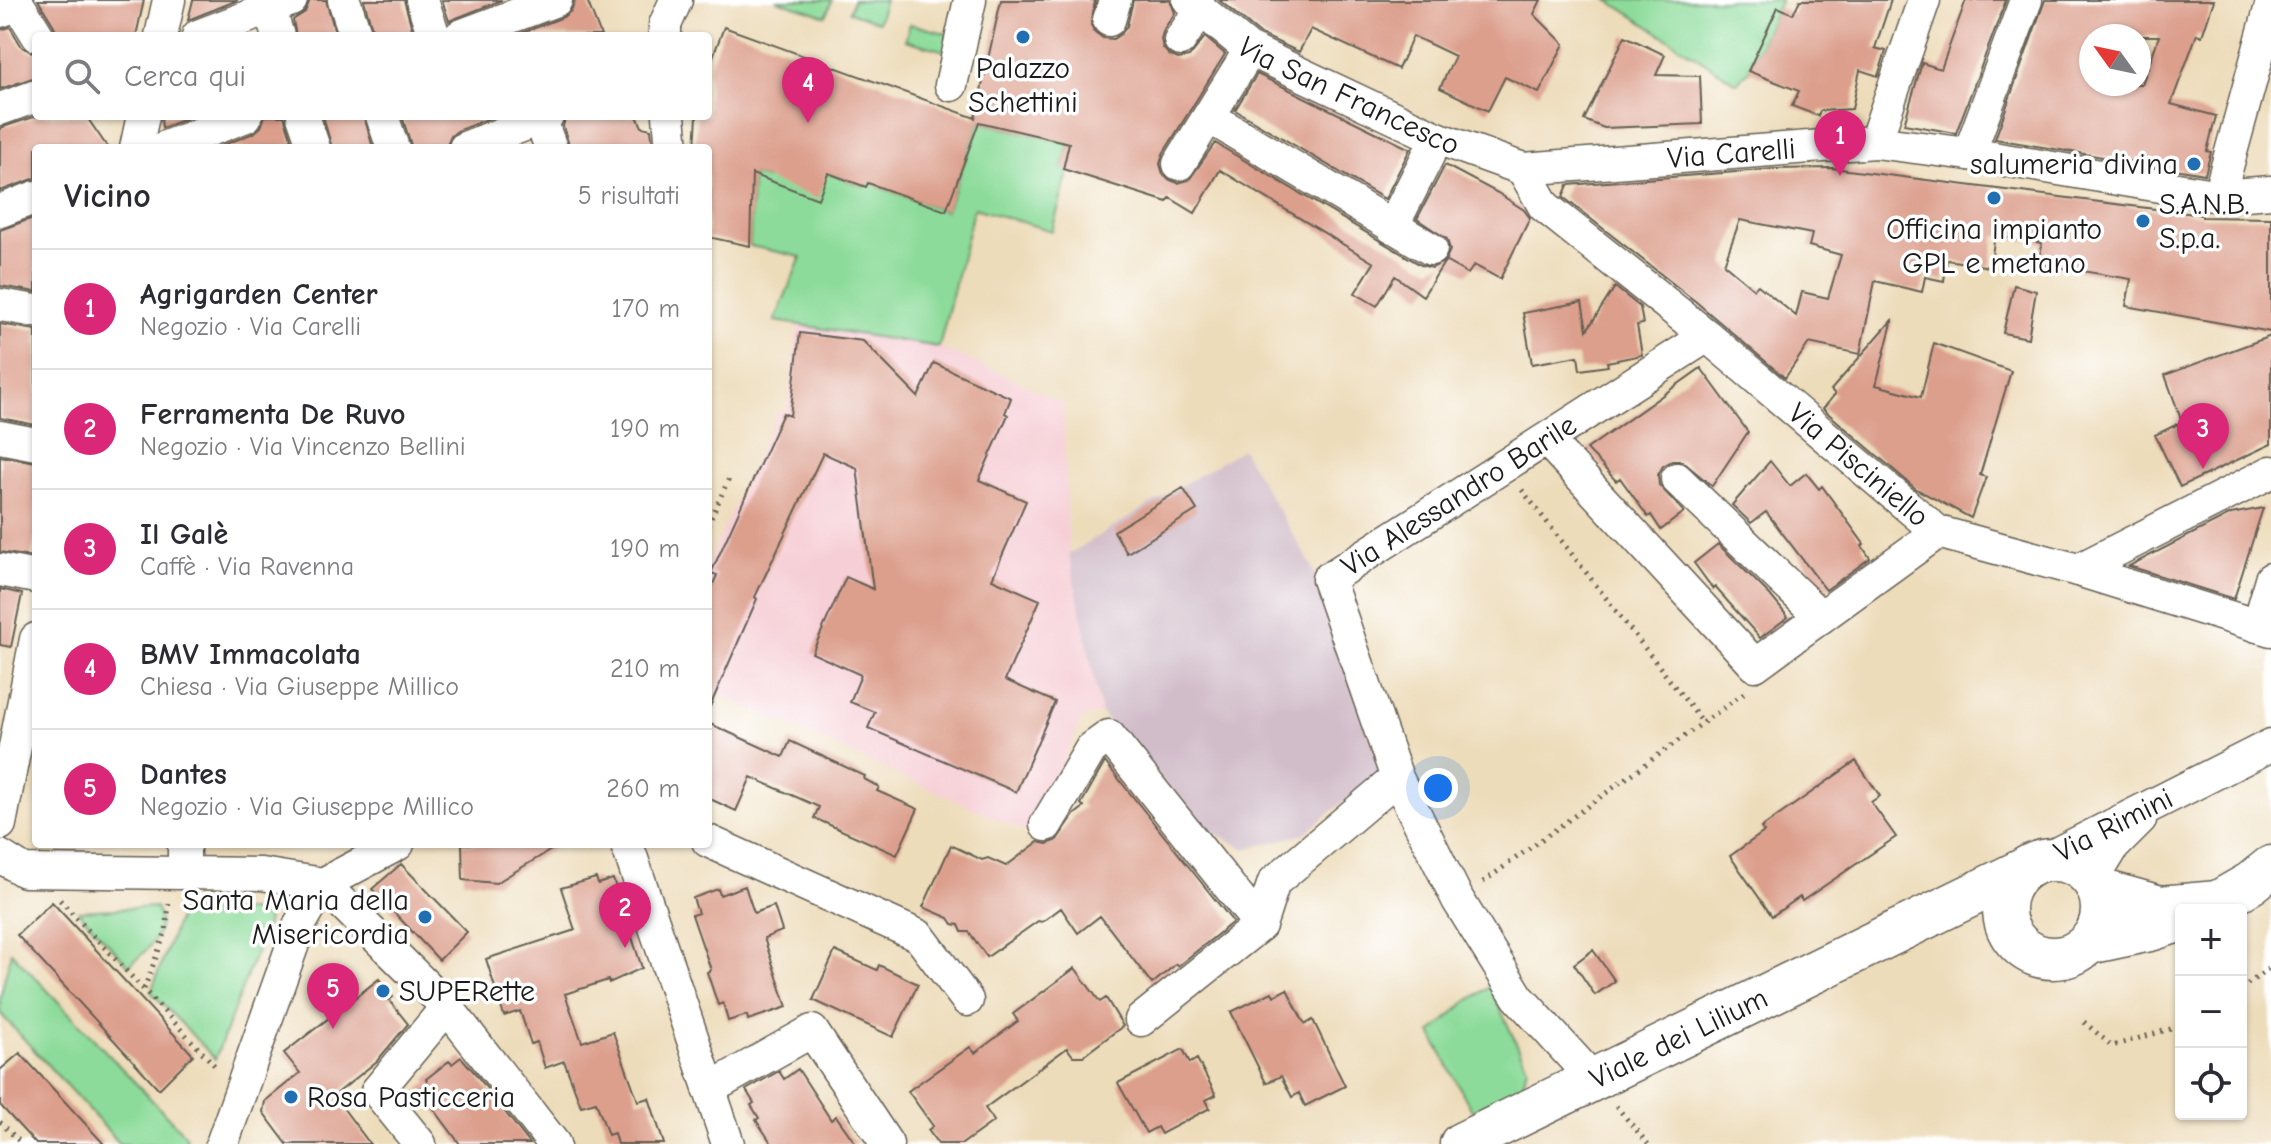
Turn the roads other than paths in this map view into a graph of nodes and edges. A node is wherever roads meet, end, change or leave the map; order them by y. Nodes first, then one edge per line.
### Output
1 (169, 0) edge
2 (344, 0) edge
3 (422, 0) edge
4 (556, 0) edge
5 (970, 0) edge
6 (1924, 0) edge
7 (2026, 0) edge
8 (1195, 4) edge
9 (2271, 6) edge
10 (0, 11) edge
11 (279, 15) edge
12 (506, 28) edge
13 (36, 32) edge
14 (162, 32) edge
15 (213, 32) edge
16 (355, 32) edge
17 (433, 32) edge
18 (483, 32) edge
19 (1180, 40) dead end
20 (1250, 50) junction
21 (951, 85) dead end
22 (32, 97) edge
23 (0, 109) edge
24 (1209, 117) junction
25 (142, 120) edge
26 (304, 120) edge
27 (383, 120) edge
28 (669, 120) edge
29 (544, 125) edge
30 (240, 128) edge
31 (1437, 138) junction
32 (470, 139) edge
33 (1875, 142) junction
34 (137, 144) edge
35 (178, 144) edge
36 (313, 144) edge
37 (392, 144) edge
38 (672, 144) edge
39 (1969, 154) junction
40 (1179, 164) dead end
41 (1523, 169) junction
42 (2271, 192) edge
43 (2219, 196) junction
44 (32, 199) edge
45 (0, 211) edge
46 (1392, 227) junction
47 (1431, 249) dead end
48 (0, 305) edge
49 (32, 310) edge
50 (1707, 336) junction
51 (0, 437) edge
52 (1547, 440) junction
53 (32, 443) edge
54 (2271, 472) edge
55 (1677, 479) dead end
56 (1938, 532) junction
57 (0, 570) edge
58 (2078, 570) junction
59 (32, 576) edge
60 (2271, 579) edge
61 (1821, 617) junction
62 (2264, 628) edge
63 (32, 648) edge
64 (12, 694) edge
65 (2271, 745) edge
66 (1397, 778) junction
67 (2185, 787) junction
68 (0, 824) edge
69 (1046, 825) dead end
70 (712, 843) edge
71 (383, 848) edge
72 (632, 848) edge
73 (184, 858) edge
74 (14, 863) edge
75 (2032, 866) junction
76 (2271, 867) edge
77 (323, 884) junction
78 (2096, 885) junction
79 (2214, 904) edge
80 (2175, 907) edge
81 (2175, 922) edge
82 (1260, 925) junction
83 (2010, 932) junction
84 (1898, 933) junction
85 (2089, 943) junction
86 (967, 1000) dead end
87 (447, 1007) junction
88 (1141, 1020) dead end
89 (1592, 1078) junction
90 (709, 1089) junction
91 (222, 1144) edge
92 (420, 1144) edge
93 (554, 1144) edge
94 (728, 1144) edge
95 (887, 1144) edge
96 (1461, 1144) edge

1 - 14 street
2 - 16 street
3 - 17 street
4 - 12 street
5 - 21 street
6 - 33 street
7 - 39 street
8 - 19 street
8 - 20 street, Via San Francesco
9 - 43 street
10 - 13 street
11 - 15 street
12 - 18 street
20 - 24 street
20 - 31 street, Via San Francesco
22 - 23 street
24 - 40 street
24 - 46 street
25 - 34 street
26 - 36 street
27 - 37 street
28 - 38 street
29 - 32 street
30 - 35 street
31 - 41 street, Via San Francesco
31 - 46 street
33 - 39 street, Via Carelli
33 - 41 street, Via Carelli
39 - 43 street, Via Carelli
41 - 50 street, Via Pisciniello
42 - 43 street, Via Carelli
44 - 45 street
46 - 47 street
48 - 49 street
50 - 52 street, Via Alessandro Barile
50 - 56 street, Via Pisciniello
51 - 53 street
52 - 61 street
52 - 66 street, Via Alessandro Barile
54 - 58 street
55 - 61 street
56 - 58 street, Via Pisciniello
56 - 61 street
57 - 59 street
58 - 62 street, Via Pisciniello
60 - 62 street
63 - 64 street
64 - 68 street
65 - 67 street, Via Rimini
66 - 82 street
66 - 89 street, Via Alessandro Barile
67 - 75 street, Via Rimini
67 - 78 street, Via Rimini
69 - 82 street
70 - 86 street
71 - 77 street
72 - 90 street
73 - 74 street
73 - 77 street
75 - 78 main road
75 - 83 main road
75 - 84 main road, Viale dei Lilium
76 - 79 main road
77 - 87 street
77 - 91 street
78 - 80 main road
78 - 85 main road
81 - 85 main road, Viale dei Lilium
82 - 88 street
83 - 84 main road, Viale dei Lilium
83 - 85 main road, Viale dei Lilium
84 - 89 main road, Viale dei Lilium
87 - 92 street
87 - 93 street
89 - 96 main road, Viale dei Lilium
90 - 94 street
90 - 95 street

